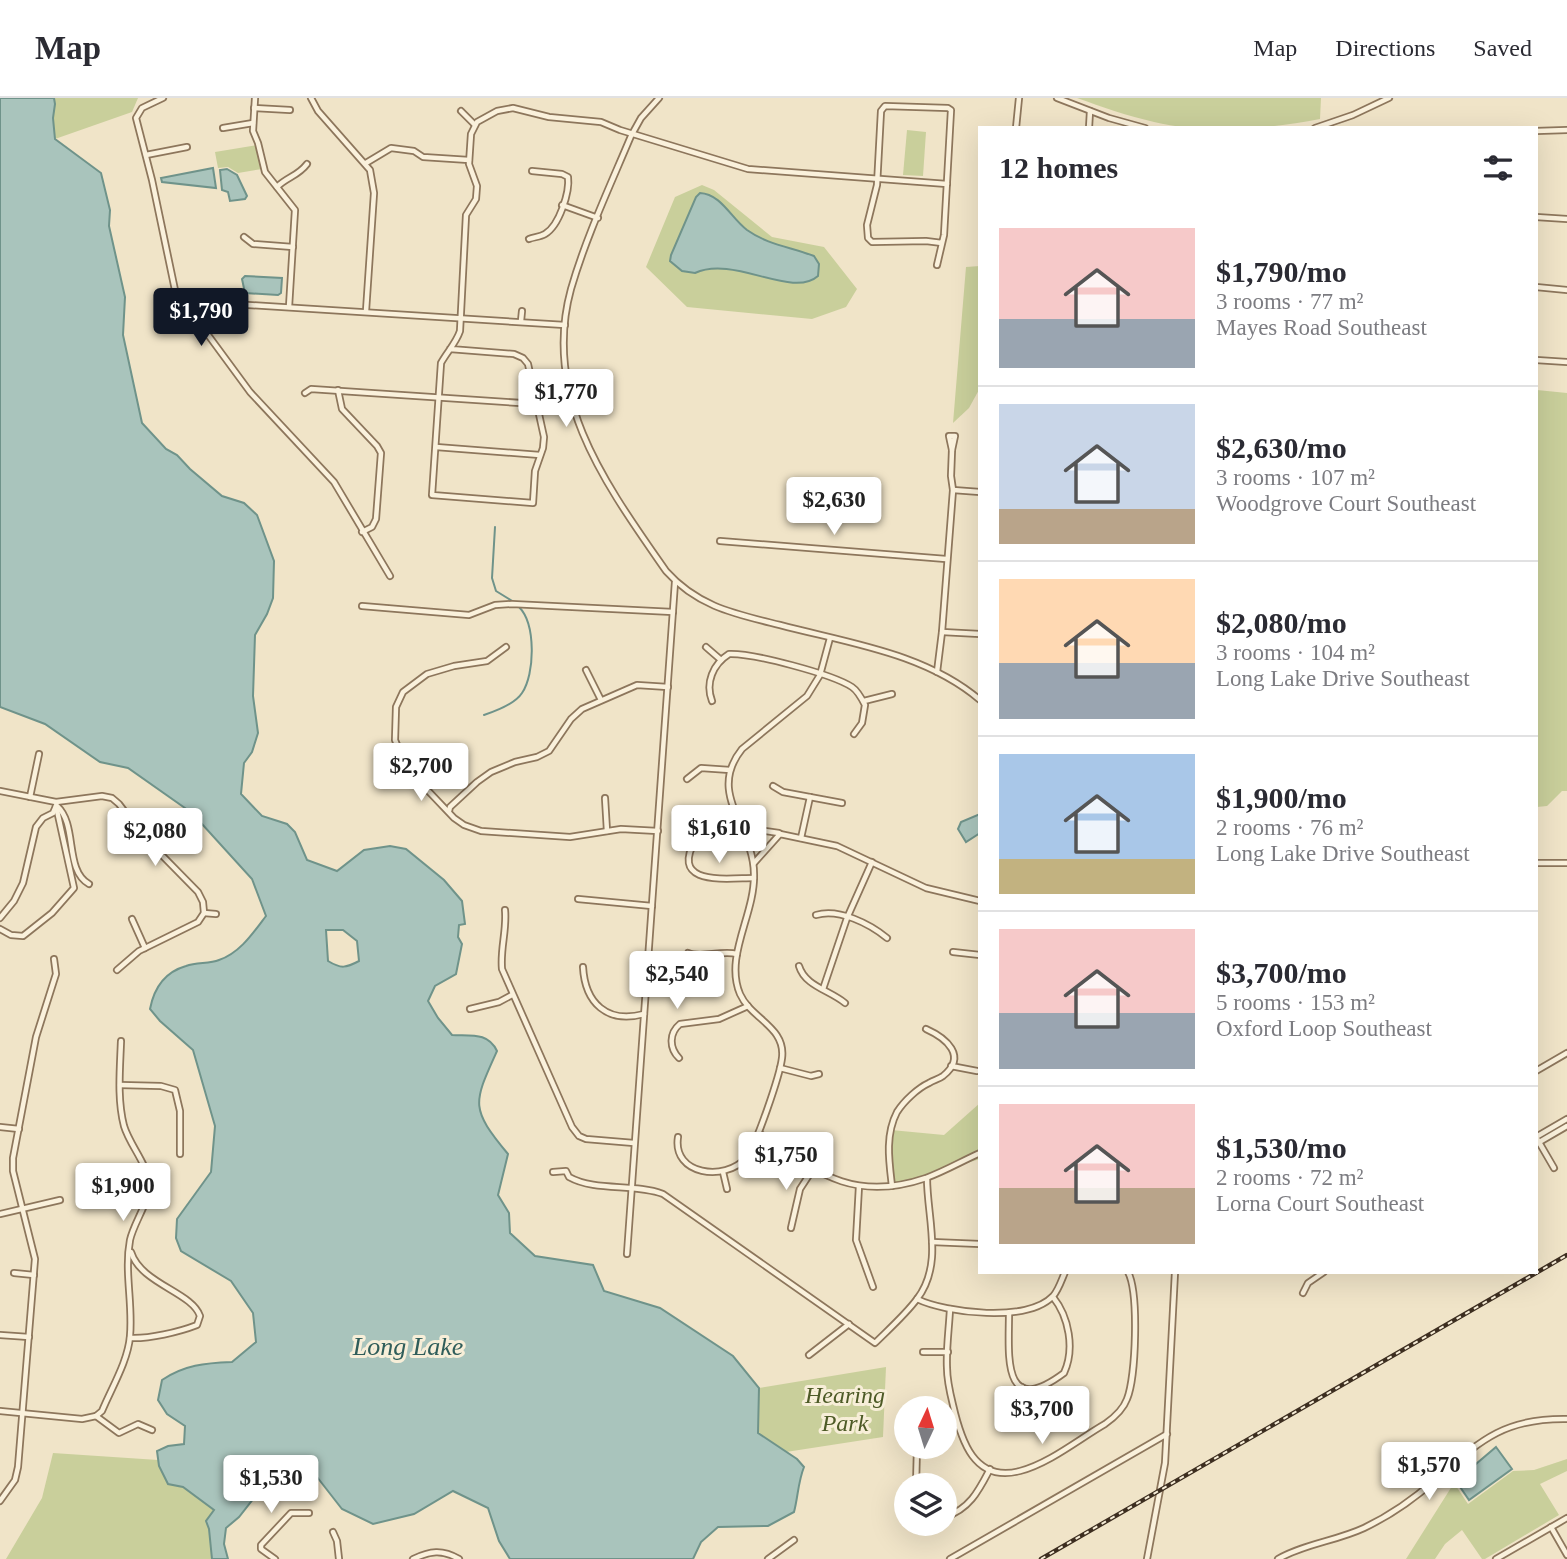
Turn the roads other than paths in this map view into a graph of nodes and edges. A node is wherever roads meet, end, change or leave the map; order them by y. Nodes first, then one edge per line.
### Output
1 (163, 98) edge
2 (255, 98) edge
3 (311, 98) edge
4 (659, 98) edge
5 (1019, 98) edge
6 (1057, 98) edge
7 (1389, 98) edge
8 (151, 100) edge
9 (254, 108) junction
10 (289, 110) dead end
11 (461, 111) dead end
12 (1090, 111) junction
13 (253, 123) junction
14 (475, 125) junction
15 (1016, 126) edge
16 (1089, 126) edge
17 (1139, 126) edge
18 (1321, 126) edge
19 (223, 128) dead end
20 (1567, 130) edge
21 (1538, 131) edge
22 (632, 133) junction
23 (187, 147) dead end
24 (146, 155) junction
25 (470, 160) junction
26 (366, 163) junction
27 (307, 164) dead end
28 (532, 171) dead end
29 (877, 178) junction
30 (947, 184) junction
31 (276, 187) junction
32 (562, 205) junction
33 (1538, 217) edge
34 (598, 218) junction
35 (1567, 219) edge
36 (244, 237) dead end
37 (529, 239) dead end
38 (942, 243) junction
39 (293, 247) junction
40 (937, 265) dead end
41 (1538, 287) edge
42 (1567, 290) edge
43 (184, 300) junction
44 (289, 307) junction
45 (366, 311) junction
46 (522, 312) dead end
47 (461, 317) junction
48 (521, 321) junction
49 (565, 325) junction
50 (450, 349) junction
51 (1538, 360) edge
52 (1567, 362) edge
53 (338, 390) junction
54 (305, 393) dead end
55 (440, 397) junction
56 (536, 404) junction
57 (436, 447) junction
58 (952, 450) dead end
59 (540, 455) junction
60 (953, 490) junction
61 (978, 492) edge
62 (362, 532) junction
63 (720, 541) dead end
64 (946, 559) junction
65 (390, 576) dead end
66 (675, 581) junction
67 (362, 606) dead end
68 (673, 612) junction
69 (942, 632) junction
70 (978, 634) edge
71 (830, 638) junction
72 (506, 647) dead end
73 (706, 647) dead end
74 (721, 660) junction
75 (586, 670) dead end
76 (937, 672) junction
77 (820, 675) junction
78 (668, 687) junction
79 (892, 694) dead end
80 (978, 699) edge
81 (601, 700) junction
82 (712, 701) dead end
83 (863, 701) junction
84 (854, 734) dead end
85 (39, 754) dead end
86 (730, 770) junction
87 (687, 779) dead end
88 (773, 786) dead end
89 (0, 792) edge
90 (30, 797) junction
91 (810, 797) junction
92 (605, 798) dead end
93 (842, 803) dead end
94 (56, 804) junction
95 (449, 811) junction
96 (739, 819) junction
97 (607, 831) junction
98 (658, 831) junction
99 (780, 834) junction
100 (801, 838) junction
101 (696, 839) dead end
102 (872, 862) junction
103 (1538, 863) edge
104 (1567, 863) edge
105 (753, 864) junction
106 (754, 878) junction
107 (89, 884) dead end
108 (578, 899) dead end
109 (978, 901) edge
110 (652, 906) junction
111 (505, 910) dead end
112 (204, 913) junction
113 (216, 914) dead end
114 (817, 915) dead end
115 (0, 918) edge
116 (847, 918) junction
117 (132, 919) dead end
118 (0, 929) edge
119 (887, 938) dead end
120 (145, 948) junction
121 (953, 952) dead end
122 (688, 953) dead end
123 (737, 954) junction
124 (978, 955) edge
125 (54, 959) dead end
126 (799, 965) dead end
127 (583, 967) dead end
128 (117, 970) dead end
129 (823, 989) junction
130 (512, 995) junction
131 (845, 1003) dead end
132 (748, 1006) junction
133 (470, 1009) dead end
134 (644, 1014) junction
135 (926, 1029) dead end
136 (121, 1041) dead end
137 (1567, 1053) edge
138 (680, 1058) dead end
139 (951, 1066) junction
140 (780, 1068) junction
141 (1538, 1070) edge
142 (976, 1071) dead end
143 (819, 1074) dead end
144 (120, 1085) junction
145 (1567, 1119) edge
146 (1567, 1126) edge
147 (0, 1127) edge
148 (19, 1129) junction
149 (759, 1133) junction
150 (678, 1137) dead end
151 (1538, 1139) edge
152 (1538, 1140) edge
153 (1538, 1142) edge
154 (634, 1143) junction
155 (180, 1154) dead end
156 (978, 1154) edge
157 (1555, 1168) dead end
158 (813, 1170) junction
159 (553, 1172) dead end
160 (723, 1172) junction
161 (927, 1178) junction
162 (632, 1186) junction
163 (859, 1186) junction
164 (892, 1186) junction
165 (727, 1189) dead end
166 (60, 1200) dead end
167 (22, 1208) junction
168 (0, 1214) edge
169 (792, 1228) dead end
170 (932, 1242) junction
171 (978, 1244) edge
172 (130, 1247) junction
173 (627, 1254) dead end
174 (14, 1273) dead end
175 (1064, 1274) edge
176 (1129, 1274) edge
177 (1174, 1274) edge
178 (1321, 1274) edge
179 (34, 1275) junction
180 (873, 1287) dead end
181 (1303, 1293) dead end
182 (1053, 1297) junction
183 (917, 1299) junction
184 (950, 1309) junction
185 (1009, 1313) junction
186 (849, 1324) junction
187 (0, 1335) edge
188 (29, 1337) junction
189 (130, 1338) junction
190 (923, 1352) dead end
191 (947, 1352) junction
192 (808, 1355) dead end
193 (1022, 1387) junction
194 (952, 1396) edge
195 (1019, 1397) dead end
196 (0, 1411) edge
197 (23, 1413) junction
198 (96, 1416) junction
199 (957, 1419) edge
200 (1567, 1419) edge
201 (152, 1430) dead end
202 (1167, 1434) junction
203 (990, 1469) junction
204 (0, 1501) edge
205 (957, 1511) edge
206 (309, 1513) dead end
207 (1567, 1518) edge
208 (1551, 1527) junction
209 (333, 1532) dead end
210 (794, 1540) dead end
211 (1567, 1555) edge
212 (275, 1559) edge
213 (339, 1559) edge
214 (413, 1559) edge
215 (459, 1559) edge
216 (768, 1559) edge
217 (950, 1559) edge
218 (1147, 1559) edge
219 (1278, 1559) edge
220 (1496, 1559) edge

1 - 8 street
2 - 9 street
3 - 26 street
4 - 22 street
5 - 15 street
6 - 12 street
7 - 18 street
8 - 24 street
9 - 10 street
9 - 13 street
11 - 14 street
12 - 16 street
12 - 17 street
13 - 19 street
13 - 31 street
14 - 22 street
14 - 25 street
20 - 21 street
22 - 29 street
22 - 34 street
23 - 24 street
24 - 43 street
25 - 26 street
25 - 47 street
26 - 45 street
27 - 31 street
28 - 32 street
29 - 30 street
29 - 30 street
29 - 38 street
30 - 38 street
31 - 39 street
32 - 34 street
32 - 37 street
33 - 35 street
34 - 49 street
36 - 39 street
38 - 40 street
39 - 44 street
41 - 42 street
43 - 44 street
43 - 62 street
44 - 45 street
45 - 47 street
46 - 48 street
47 - 48 street
47 - 50 street
48 - 49 street
49 - 66 street
50 - 55 street
50 - 56 street
51 - 52 street
53 - 54 street
53 - 55 street
53 - 62 street
55 - 56 street
55 - 57 street
56 - 59 street
57 - 59 street
57 - 59 street
58 - 60 street
60 - 61 street
60 - 64 street
62 - 65 street
63 - 64 street
64 - 69 street
66 - 68 street
66 - 71 street
67 - 68 street
68 - 78 street
69 - 70 street
69 - 76 street
71 - 76 street
71 - 77 street
72 - 95 street
73 - 74 street
74 - 77 street
74 - 82 street
75 - 81 street
76 - 80 street
77 - 83 street
77 - 86 street
78 - 81 street
78 - 98 street
79 - 83 street
81 - 95 street
83 - 84 street
85 - 90 street
86 - 87 street
86 - 96 street
88 - 91 street
89 - 90 street
90 - 94 street
91 - 93 street
91 - 100 street
92 - 97 street
94 - 107 street
94 - 112 street
94 - 115 street
94 - 118 street
95 - 97 street
96 - 99 street
96 - 105 street
97 - 98 street
98 - 110 street
99 - 100 street
99 - 105 street
100 - 102 street
101 - 106 street
102 - 109 street
102 - 116 street
103 - 104 street
105 - 106 street
106 - 123 street
108 - 110 street
110 - 134 street
111 - 130 street
112 - 113 street
112 - 120 street
114 - 116 street
116 - 119 street
116 - 129 street
117 - 120 street
120 - 128 street
121 - 124 street
122 - 123 street
123 - 132 street
125 - 148 street
126 - 129 street
127 - 134 street
129 - 131 street
130 - 133 street
130 - 154 street
132 - 138 street
132 - 140 street
134 - 154 street
135 - 139 street
136 - 144 street
137 - 141 street
139 - 142 street
139 - 164 street
140 - 143 street
140 - 149 street
144 - 155 street
144 - 172 street
145 - 151 street
146 - 152 street
147 - 148 street
148 - 167 street
149 - 158 street
149 - 160 street
150 - 160 street
153 - 157 street
154 - 162 street
156 - 161 street
158 - 163 street
158 - 169 street
159 - 162 street
160 - 165 street
161 - 164 street
161 - 170 street
162 - 173 street
162 - 186 street
163 - 164 street
163 - 180 street
166 - 167 street
167 - 168 street
167 - 179 street
170 - 171 street
170 - 183 street
172 - 189 street
172 - 189 street
174 - 179 street
175 - 182 street
176 - 203 street
177 - 202 street
178 - 181 street
179 - 188 street
182 - 185 street
182 - 193 street
183 - 184 street
183 - 186 street
184 - 185 street
184 - 191 street
185 - 193 street
186 - 192 street
187 - 188 street
188 - 197 street
189 - 198 street
190 - 191 street
191 - 194 street
193 - 195 street
196 - 197 street
197 - 198 street
197 - 204 street
198 - 201 street
199 - 203 street
200 - 219 street
202 - 217 street
202 - 218 street
203 - 205 street
206 - 212 street
207 - 208 street
208 - 211 street
208 - 220 street
209 - 213 street
210 - 216 street
214 - 215 street

